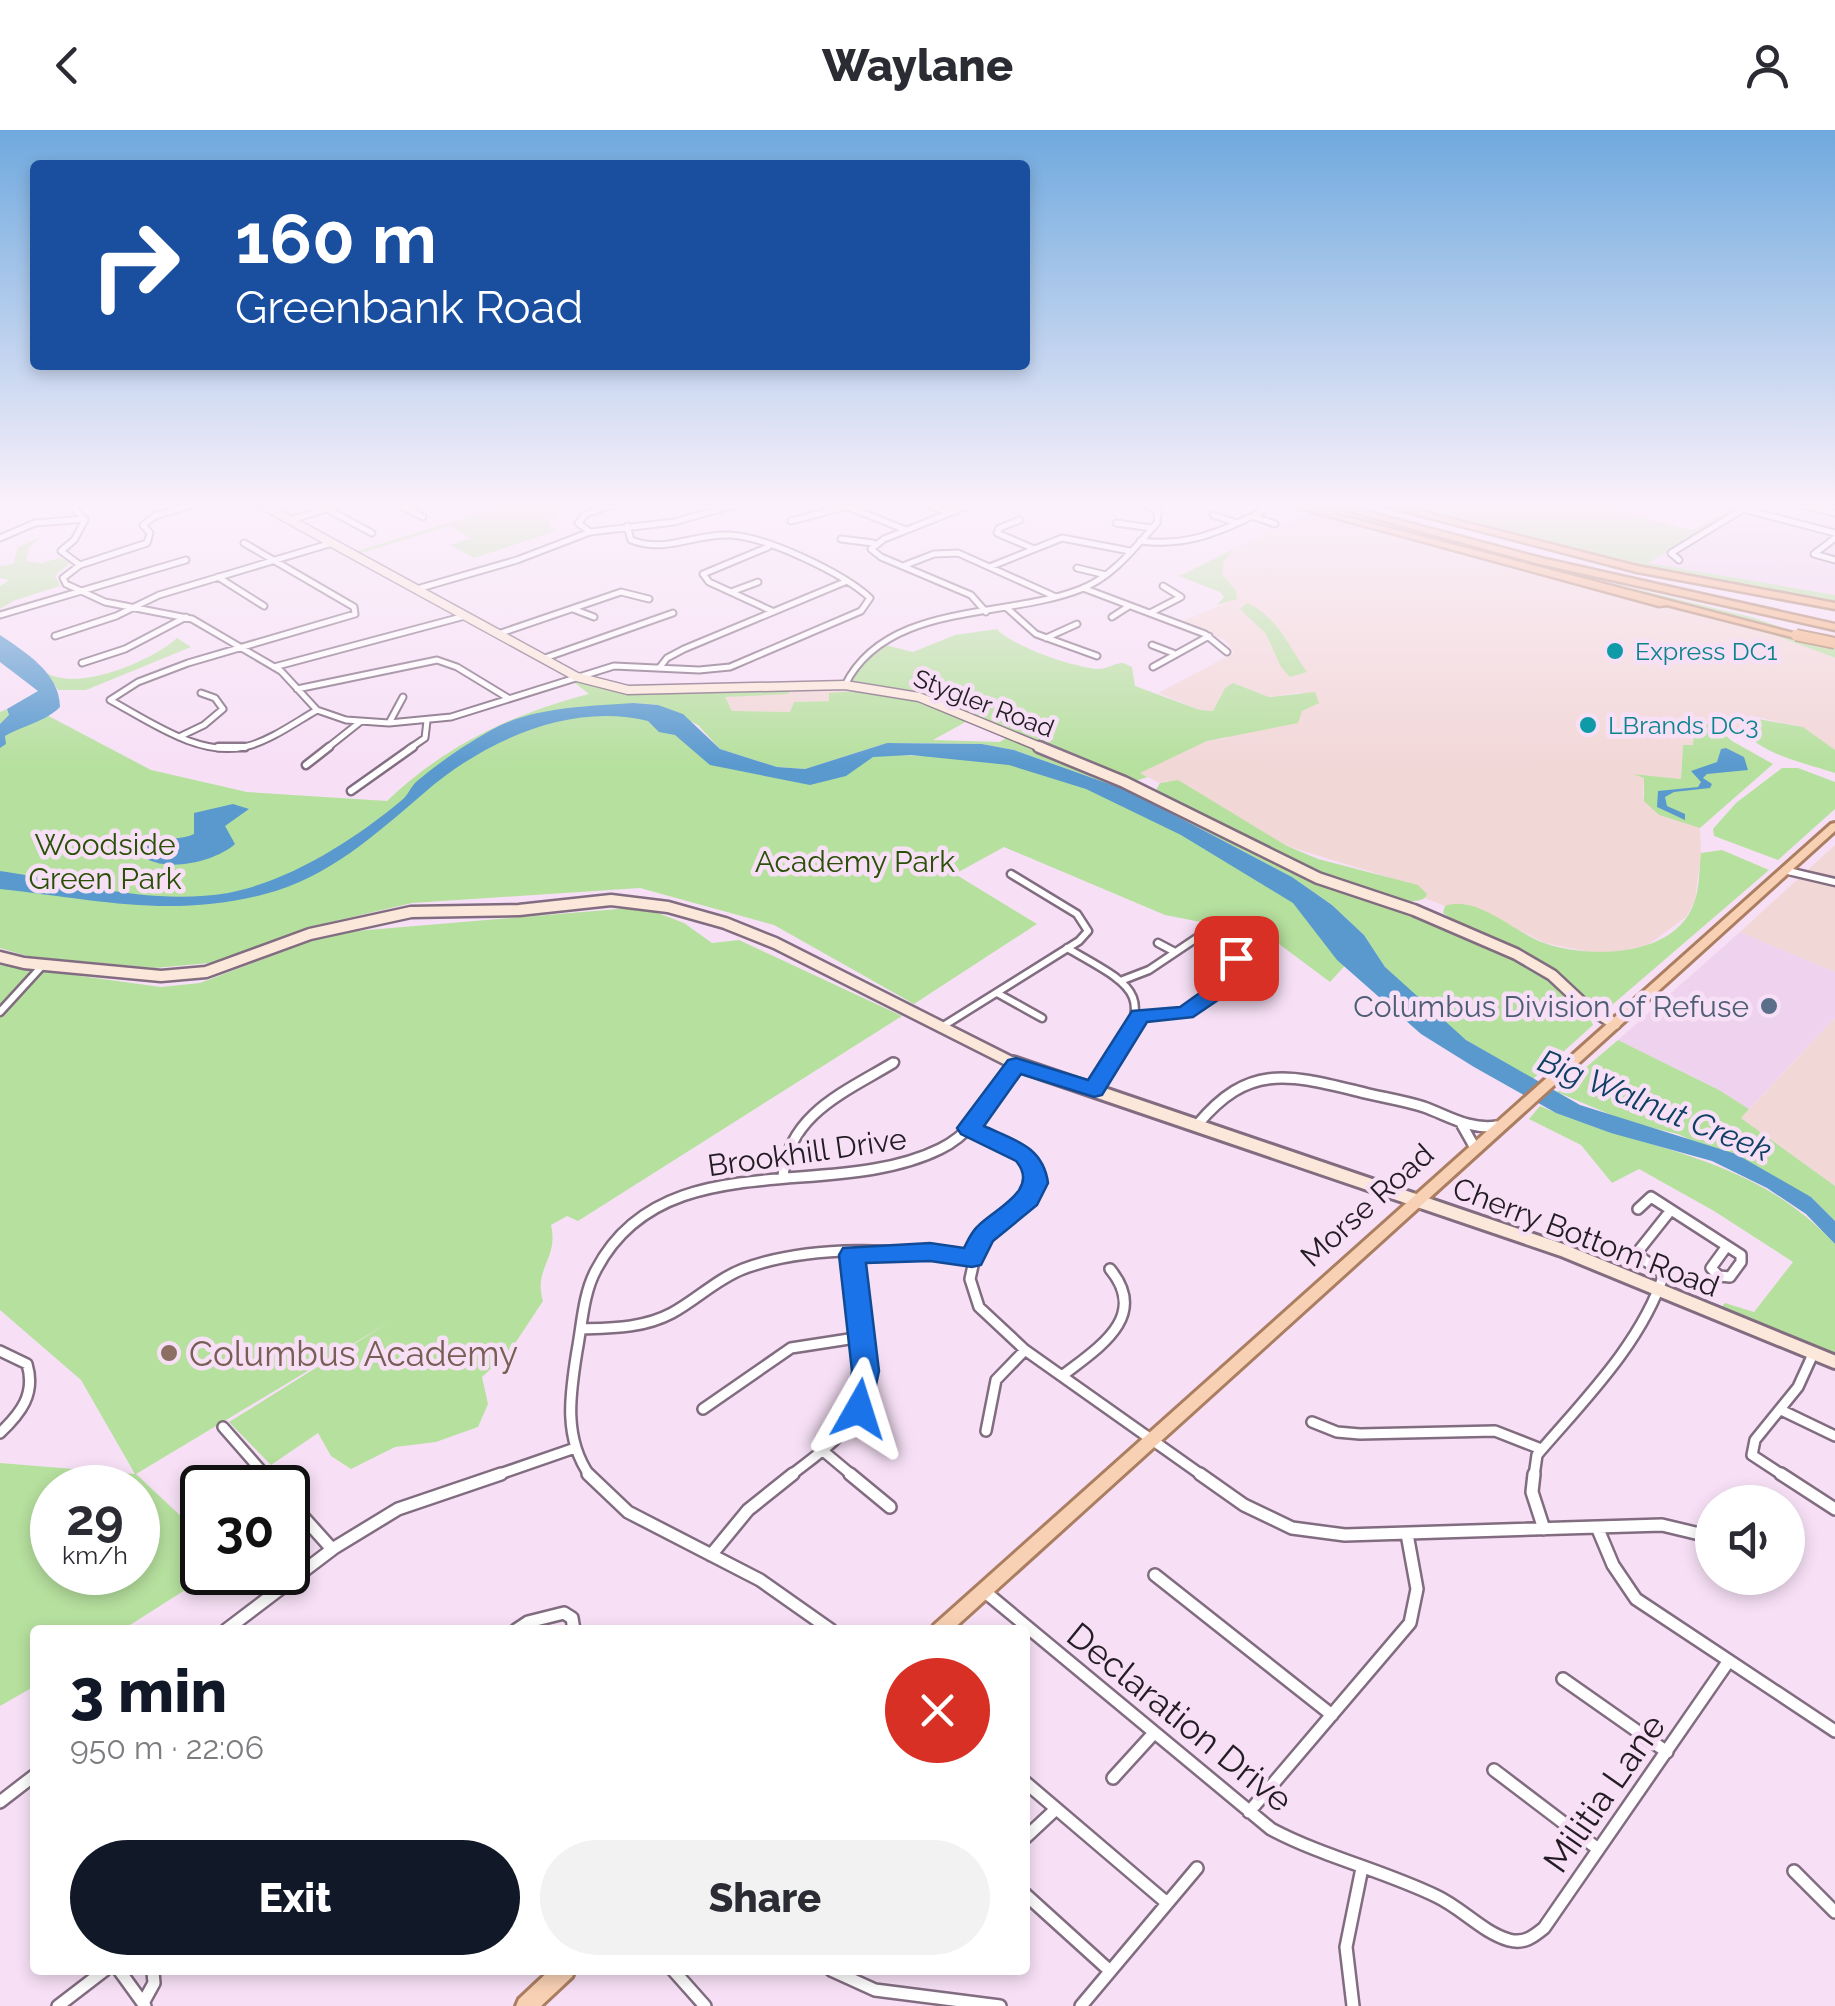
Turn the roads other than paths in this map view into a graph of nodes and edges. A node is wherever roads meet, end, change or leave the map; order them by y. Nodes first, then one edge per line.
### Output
1 (85, 591) edge
2 (182, 591) edge
3 (239, 591) edge
4 (326, 591) edge
5 (419, 591) edge
6 (728, 591) edge
7 (735, 591) edge
8 (824, 591) edge
9 (860, 591) edge
10 (961, 591) edge
11 (1042, 591) edge
12 (1077, 591) edge
13 (1090, 591) edge
14 (1171, 591) edge
15 (1612, 591) edge
16 (1666, 591) edge
17 (1716, 591) edge
18 (1734, 591) edge
19 (80, 592) junction
20 (731, 592) junction
21 (1687, 596) junction
22 (1058, 598) junction
23 (649, 599) dead end
24 (264, 606) dead end
25 (1129, 606) junction
26 (134, 607) junction
27 (573, 609) junction
28 (1008, 610) junction
29 (773, 612) junction
30 (986, 612) junction
31 (1835, 613) edge
32 (673, 614) dead end
33 (1150, 614) junction
34 (0, 615) edge
35 (465, 616) junction
36 (186, 617) junction
37 (1112, 617) dead end
38 (594, 618) dead end
39 (1077, 624) dead end
40 (1835, 628) edge
41 (498, 634) junction
42 (55, 636) dead end
43 (1209, 636) junction
44 (1046, 638) junction
45 (1835, 644) edge
46 (1152, 645) dead end
47 (240, 646) junction
48 (1227, 652) dead end
49 (1173, 654) junction
50 (1097, 656) dead end
51 (545, 658) junction
52 (82, 662) dead end
53 (274, 666) junction
54 (660, 667) junction
55 (1153, 667) dead end
56 (577, 677) junction
57 (845, 685) junction
58 (297, 690) junction
59 (202, 694) dead end
60 (403, 697) dead end
61 (508, 698) junction
62 (317, 710) junction
63 (427, 721) junction
64 (360, 722) junction
65 (389, 724) junction
66 (179, 737) junction
67 (306, 765) dead end
68 (351, 790) dead end
69 (1835, 826) edge
70 (1788, 871) junction
71 (1011, 874) dead end
72 (1835, 882) edge
73 (1219, 923) dead end
74 (1088, 928) junction
75 (1098, 929) dead end
76 (1197, 938) junction
77 (1158, 943) dead end
78 (1067, 948) junction
79 (1175, 952) junction
80 (0, 956) edge
81 (43, 965) junction
82 (1123, 980) junction
83 (997, 993) junction
84 (0, 1012) edge
85 (1140, 1016) junction
86 (1042, 1018) dead end
87 (1615, 1024) junction
88 (940, 1028) junction
89 (895, 1062) dead end
90 (1016, 1065) junction
91 (1094, 1090) junction
92 (1458, 1122) junction
93 (1198, 1124) junction
94 (1501, 1124) junction
95 (969, 1128) junction
96 (1475, 1148) junction
97 (783, 1176) junction
98 (1419, 1200) junction
99 (1638, 1209) dead end
100 (1671, 1210) junction
101 (1727, 1246) dead end
102 (852, 1255) junction
103 (972, 1258) junction
104 (1110, 1269) dead end
105 (1658, 1290) junction
106 (582, 1329) junction
107 (862, 1337) junction
108 (1025, 1350) junction
109 (0, 1351) edge
110 (1813, 1354) junction
111 (1835, 1362) edge
112 (1062, 1376) junction
113 (702, 1409) dead end
114 (1781, 1410) junction
115 (1312, 1422) dead end
116 (223, 1427) dead end
117 (986, 1431) dead end
118 (0, 1433) edge
119 (1835, 1436) edge
120 (1151, 1439) junction
121 (575, 1448) junction
122 (1540, 1449) junction
123 (822, 1450) junction
124 (257, 1465) edge
125 (890, 1507) dead end
126 (1835, 1509) edge
127 (310, 1524) edge
128 (1598, 1527) junction
129 (1544, 1529) junction
130 (1695, 1533) edge
131 (1406, 1534) junction
132 (332, 1549) junction
133 (711, 1555) junction
134 (1155, 1576) dead end
135 (983, 1591) junction
136 (233, 1625) edge
137 (524, 1625) edge
138 (573, 1625) edge
139 (825, 1625) edge
140 (946, 1625) edge
141 (1024, 1625) edge
142 (1030, 1630) edge
143 (1728, 1662) junction
144 (1562, 1679) dead end
145 (1332, 1715) junction
146 (1835, 1731) edge
147 (1154, 1733) junction
148 (1667, 1752) junction
149 (1494, 1770) dead end
150 (1112, 1778) dead end
151 (30, 1779) edge
152 (1030, 1786) edge
153 (0, 1802) edge
154 (1056, 1808) junction
155 (1249, 1812) junction
156 (1030, 1833) edge
157 (1598, 1849) junction
158 (1197, 1868) dead end
159 (1362, 1868) junction
160 (1794, 1871) dead end
161 (1030, 1899) edge
162 (1166, 1903) junction
163 (1835, 1912) edge
164 (1516, 1942) joint
165 (1110, 1971) junction
166 (98, 1975) edge
167 (125, 1975) edge
168 (153, 1975) edge
169 (560, 1975) edge
170 (677, 1975) edge
171 (839, 1975) edge
172 (144, 2004) edge
173 (985, 2004) edge
174 (58, 2006) edge
175 (526, 2006) edge
176 (705, 2006) edge
177 (1000, 2006) edge
178 (1081, 2006) edge
179 (1353, 2006) edge

1 - 19 street
2 - 26 street
3 - 24 street
4 - 47 street
5 - 35 main road, Stygler Road
6 - 20 street
7 - 20 street
8 - 29 street
9 - 54 street
10 - 30 street
11 - 22 street
12 - 22 street
13 - 25 street
14 - 33 street
15 - 45 highway, bridge
16 - 21 highway
17 - 31 highway
18 - 31 highway
19 - 26 street
19 - 34 street
20 - 29 street
21 - 40 highway
21 - 45 highway
22 - 28 street
23 - 27 street
25 - 33 street
25 - 37 street
26 - 36 street
26 - 42 street
27 - 38 street
27 - 41 street
28 - 30 street
28 - 44 street
29 - 54 street
30 - 57 street
32 - 51 street
33 - 43 street
35 - 41 main road, Stygler Road
35 - 53 street
36 - 47 street
36 - 52 street
39 - 44 street
41 - 51 main road, Stygler Road
43 - 48 street
43 - 49 street
44 - 50 street
46 - 49 street
47 - 53 street
47 - 66 street
49 - 55 street
51 - 56 main road, Stygler Road
53 - 58 street
54 - 56 street
56 - 57 main road, Stygler Road
56 - 61 street
57 - 87 main road, Stygler Road
58 - 61 street
58 - 62 street
59 - 66 street
60 - 65 street
61 - 63 street
62 - 64 street
62 - 66 street
63 - 65 street
63 - 68 street
64 - 65 street
64 - 67 street
69 - 70 main road, Morse Road
70 - 72 street
70 - 87 main road, Morse Road
71 - 74 street
73 - 76 street
74 - 75 street
74 - 78 street
76 - 79 street
76 - 85 street
77 - 79 street
78 - 82 street
78 - 83 street
79 - 82 street
80 - 81 main road, Cherry Bottom Road
81 - 84 street
81 - 88 main road, Cherry Bottom Road
82 - 85 street
83 - 86 street
83 - 88 street
85 - 91 street
87 - 94 main road, Morse Road
88 - 90 main road, Cherry Bottom Road
89 - 97 street
90 - 91 main road, Cherry Bottom Road
90 - 95 street, Brookhill Drive
91 - 93 main road, Cherry Bottom Road
92 - 93 street
92 - 94 street
92 - 96 street
93 - 98 main road, Cherry Bottom Road
94 - 96 main road, Morse Road
95 - 97 street, Brookhill Drive
95 - 103 street
96 - 98 main road, Morse Road
97 - 106 street, Brookhill Drive
98 - 105 main road, Cherry Bottom Road
98 - 120 main road, Morse Road
99 - 100 street
100 - 101 street
100 - 105 street
102 - 103 street
102 - 106 street
102 - 107 street
103 - 108 street
104 - 112 street
105 - 110 main road, Cherry Bottom Road
105 - 122 street
106 - 121 street, Brookhill Drive
107 - 113 street
107 - 123 street
108 - 112 street
108 - 117 street
109 - 118 street
110 - 111 main road, Cherry Bottom Road
110 - 114 street
112 - 120 street
114 - 119 street
114 - 126 street
115 - 122 street
116 - 124 street
120 - 131 street
120 - 135 main road, Morse Road
121 - 132 street
121 - 133 street
122 - 129 street
123 - 125 street
123 - 133 street
127 - 132 street
128 - 129 street
128 - 130 street
128 - 143 street
129 - 131 street
131 - 145 street
132 - 136 street
133 - 139 street
134 - 145 street
135 - 140 main road, Morse Road
135 - 141 street, Declaration Drive
137 - 138 street
142 - 147 street, Declaration Drive
143 - 146 street
143 - 148 street, Militia Lane
144 - 148 street
145 - 155 street
147 - 150 street
147 - 155 street, Declaration Drive
148 - 157 street, Militia Lane
149 - 157 street
151 - 153 street
152 - 154 street
154 - 156 street
154 - 162 street
155 - 159 street, Declaration Drive
157 - 164 street, Militia Lane
158 - 162 street
159 - 164 street, Declaration Drive
159 - 179 street
160 - 163 street
161 - 165 street
162 - 165 street
165 - 178 street
166 - 174 street
167 - 172 street
168 - 172 street
169 - 175 main road
170 - 176 street
171 - 173 street
173 - 177 street

